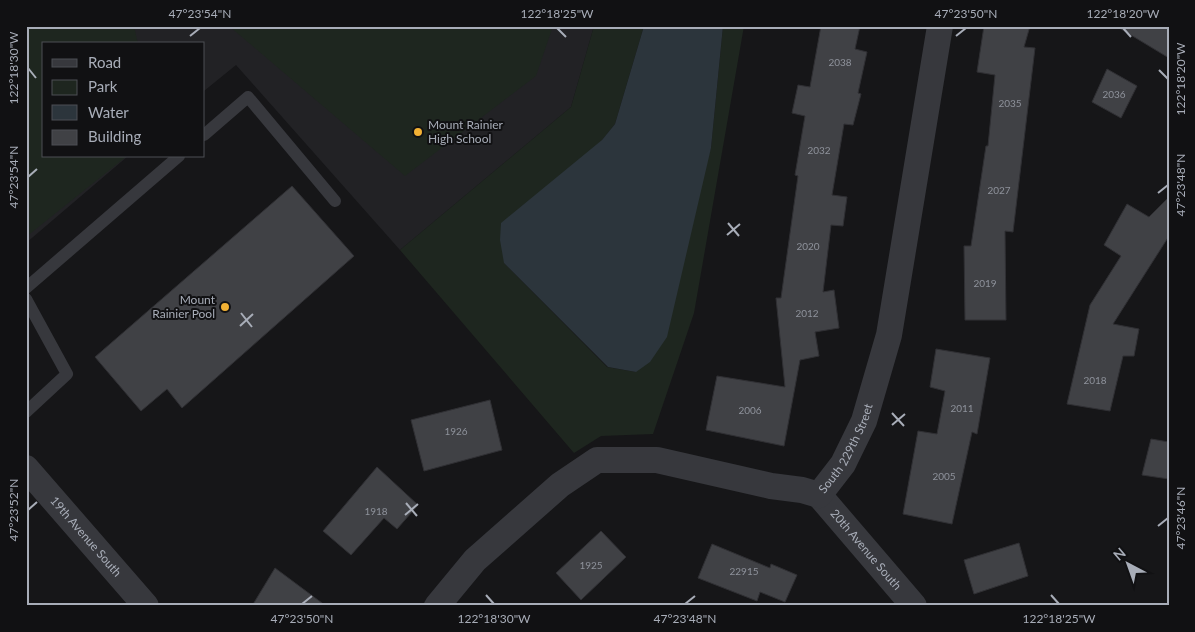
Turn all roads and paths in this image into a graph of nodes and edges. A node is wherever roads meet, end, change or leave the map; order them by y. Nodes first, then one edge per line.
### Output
1 (940, 26) edge
2 (205, 134) edge
3 (177, 158) edge
4 (335, 201) dead end
5 (26, 288) edge
6 (26, 299) edge
7 (26, 412) edge
8 (26, 468) edge
9 (819, 495) junction
10 (146, 606) edge
11 (437, 606) edge
12 (914, 606) edge

1 - 9 street, South 229th Street
2 - 4 lane
3 - 5 lane
6 - 7 lane
8 - 10 street, 19th Avenue South
9 - 11 street, South 229th Street
9 - 12 street, 20th Avenue South

